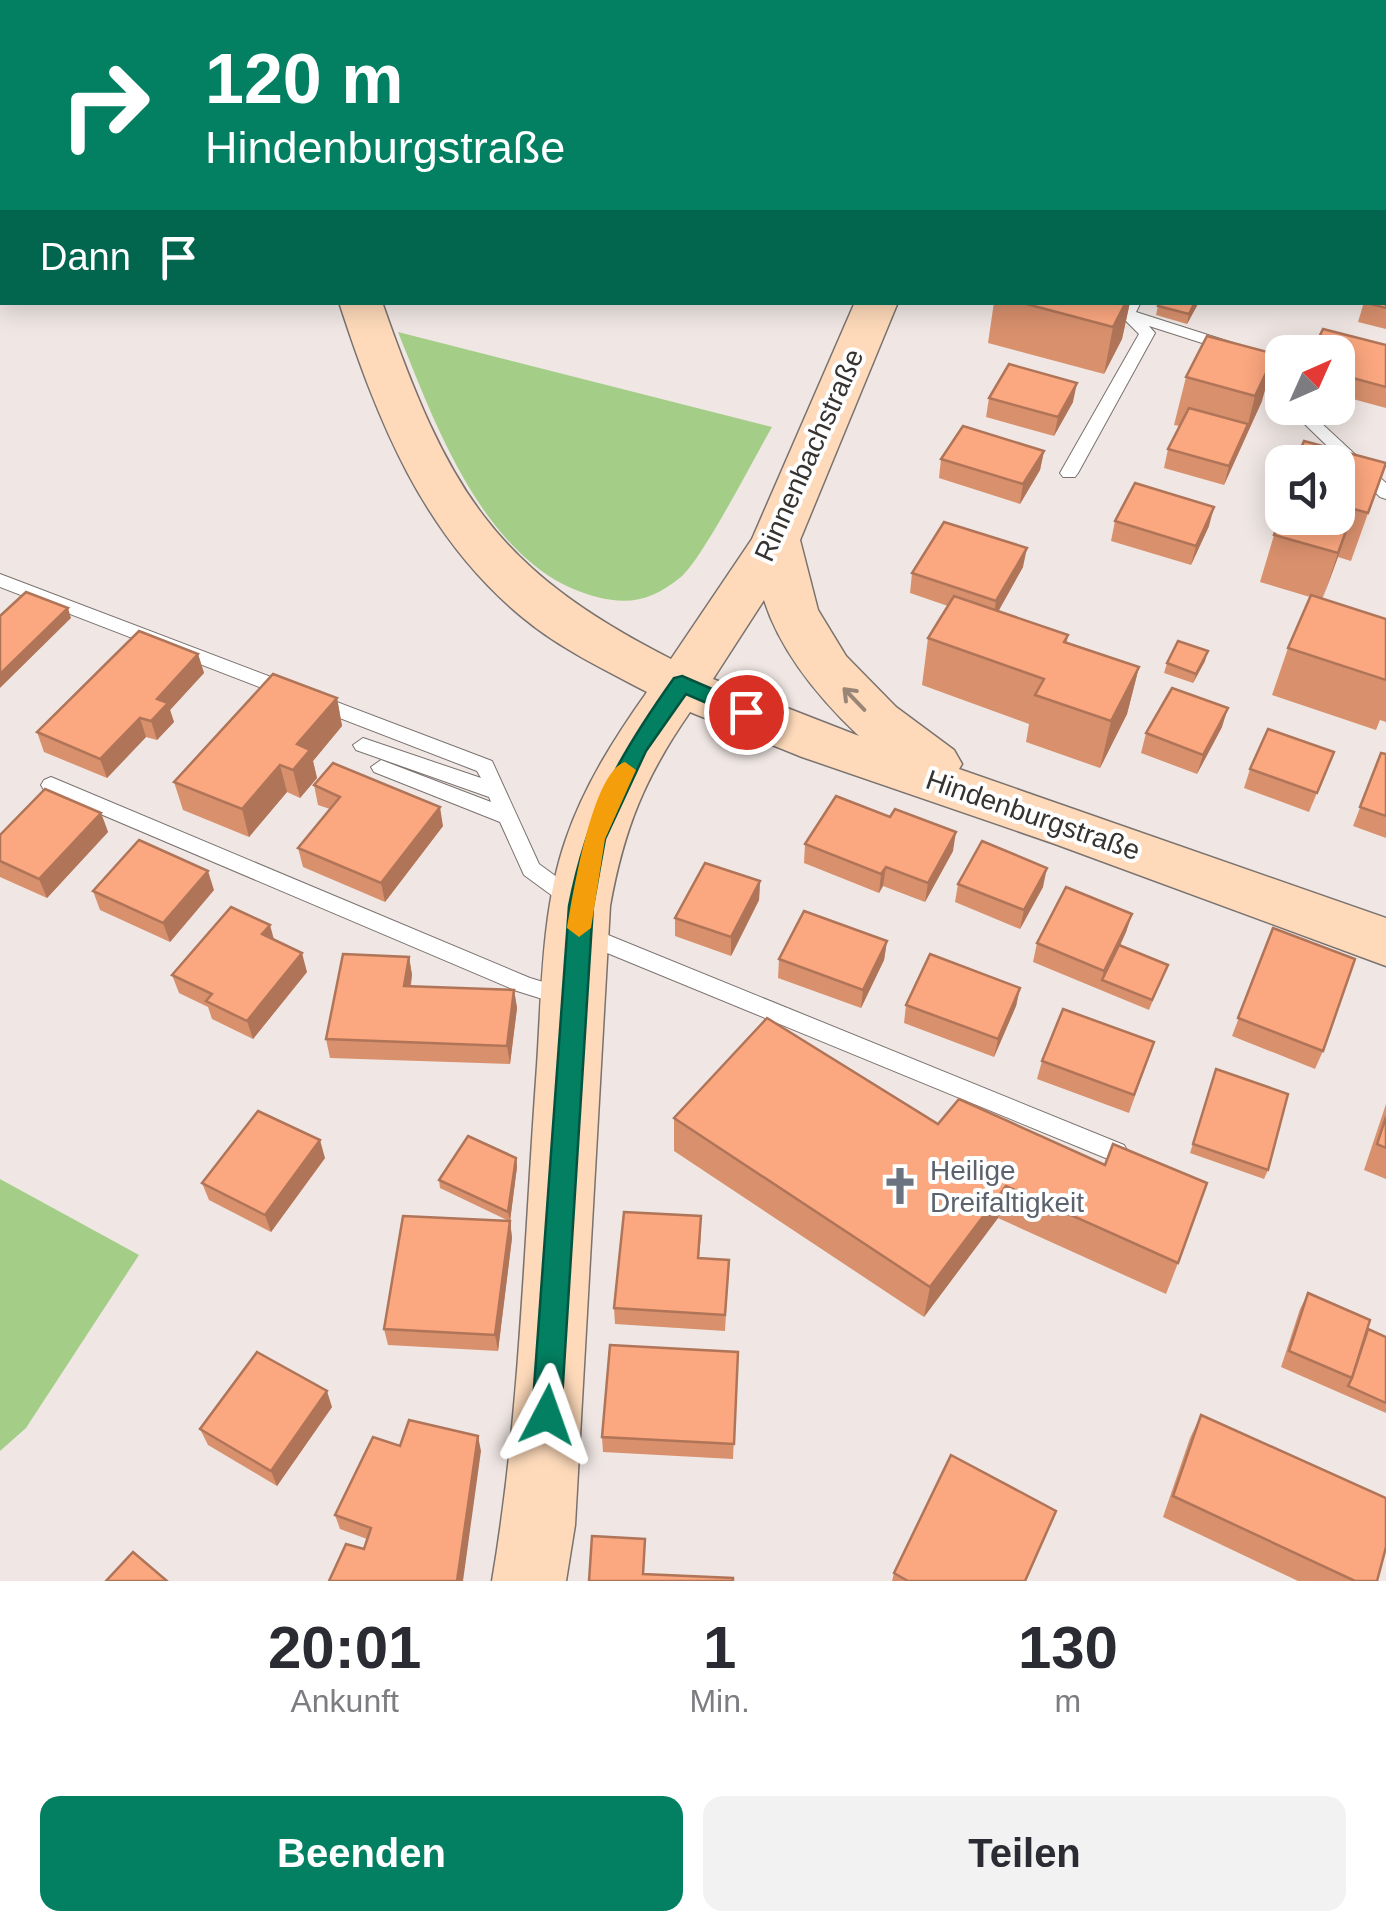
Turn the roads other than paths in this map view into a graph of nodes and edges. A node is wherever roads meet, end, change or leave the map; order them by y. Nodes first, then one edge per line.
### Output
1 (361, 305) edge
2 (875, 305) edge
3 (1130, 308) edge
4 (1265, 379) edge
5 (1314, 425) edge
6 (1069, 473) dead end
7 (1386, 492) edge
8 (776, 540) junction
9 (0, 580) edge
10 (682, 684) junction
11 (363, 745) dead end
12 (381, 767) dead end
13 (50, 785) dead end
14 (497, 792) junction
15 (987, 799) junction
16 (508, 817) junction
17 (580, 919) junction
18 (1386, 942) edge
19 (572, 999) junction
20 (1116, 1152) edge
21 (529, 1581) edge

1 - 10 main road, Hindenburgstraße
2 - 8 main road, Rinnenbachstraße
3 - 4 lane
3 - 6 lane
5 - 7 lane
8 - 10 main road, Rinnenbachstraße
15 -> 8 main road
9 - 14 lane
10 - 15 main road, Hindenburgstraße
10 - 17 main road, Rinnenbachstraße
11 - 14 lane
12 - 16 lane
13 - 19 lane
14 - 16 lane
15 - 18 main road, Hindenburgstraße
16 - 17 lane
17 - 19 main road, Rinnenbachstraße
17 - 20 lane
19 - 21 main road, Rinnenbachstraße

